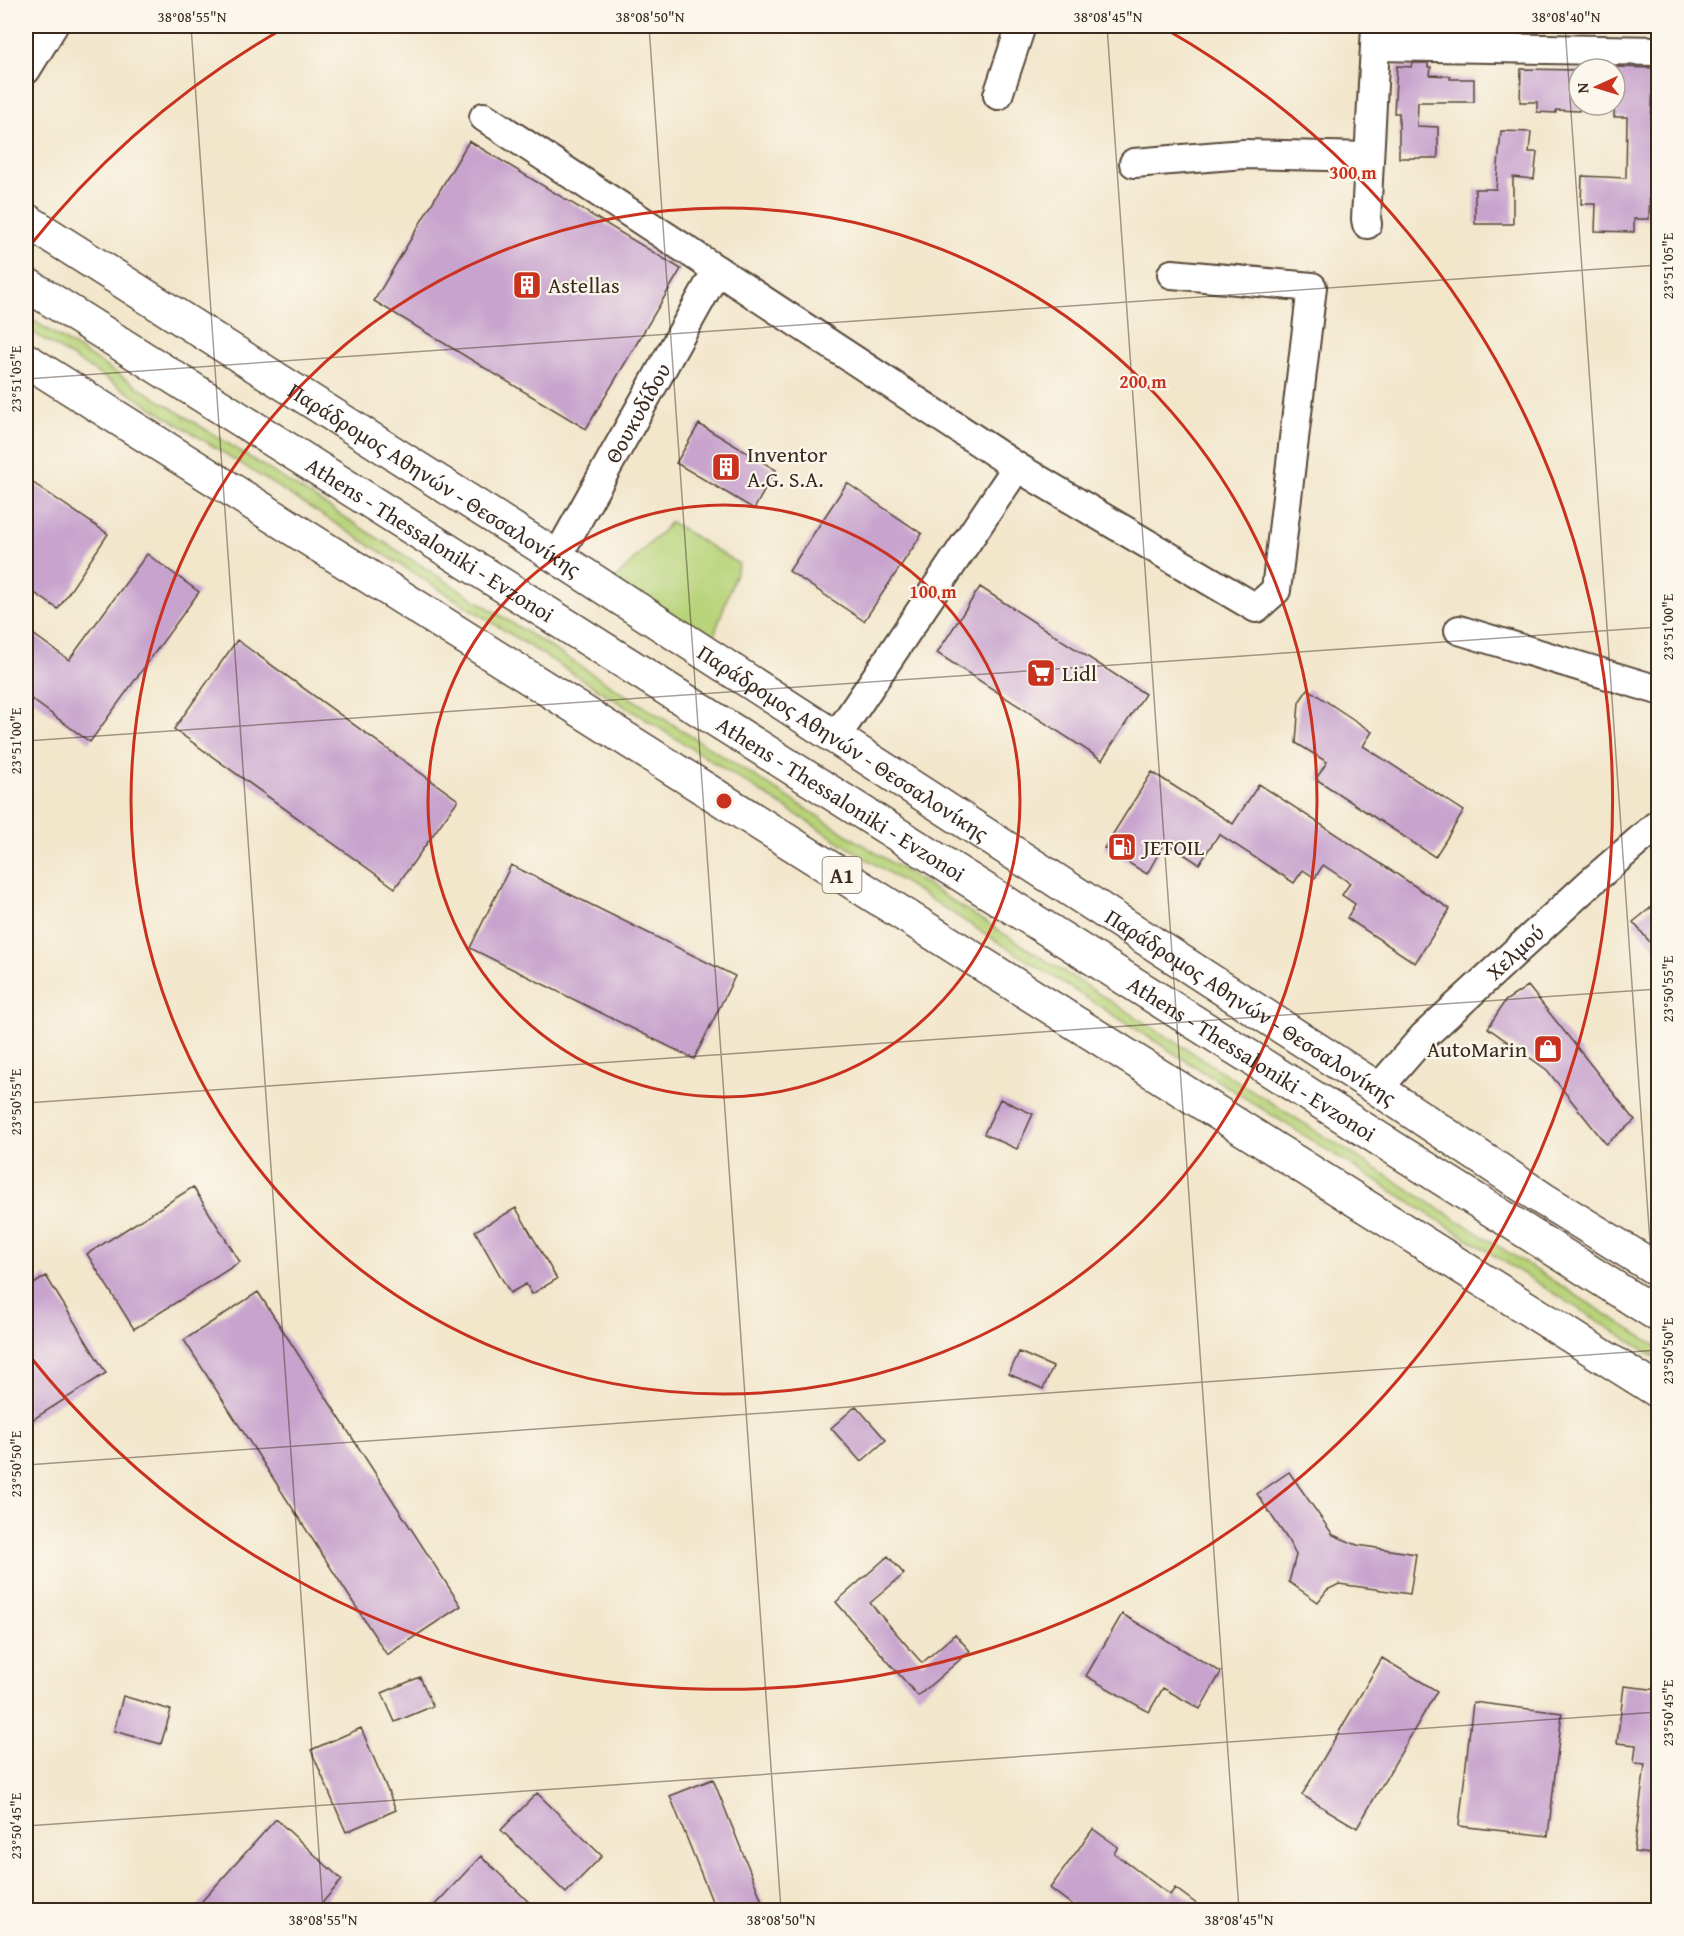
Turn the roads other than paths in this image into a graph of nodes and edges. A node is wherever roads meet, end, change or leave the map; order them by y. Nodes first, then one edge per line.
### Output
1 (53, 26) edge
2 (1021, 26) edge
3 (1376, 36) edge
4 (1659, 51) edge
5 (26, 69) edge
6 (998, 95) dead end
7 (484, 117) dead end
8 (1369, 157) junction
9 (1134, 163) dead end
10 (26, 220) edge
11 (1367, 224) dead end
12 (717, 270) junction
13 (1172, 274) dead end
14 (26, 284) edge
15 (26, 360) edge
16 (1017, 467) junction
17 (557, 556) junction
18 (1460, 630) dead end
19 (1659, 690) edge
20 (836, 737) junction
21 (1659, 824) edge
22 (1378, 1089) junction
23 (1659, 1270) edge
24 (1659, 1315) edge
25 (1659, 1391) edge

1 - 5 street
2 - 6 street
3 - 4 street
3 - 8 street
7 - 12 street
8 - 9 street
8 - 11 street
10 - 17 main road, Παράδρομος Αθηνών - Θεσσαλονίκης
12 - 16 street
12 - 17 street, Θουκυδίδου
13 - 16 street
14 - 24 main road, Athens - Thessaloniki - Evzonoi
15 - 25 main road, Α1
16 - 20 street
17 - 20 main road, Παράδρομος Αθηνών - Θεσσαλονίκης
18 - 19 street
20 - 22 main road, Παράδρομος Αθηνών - Θεσσαλονίκης
21 - 22 street, Χελμού
22 - 23 main road, Παράδρομος Αθηνών - Θεσσαλονίκης

